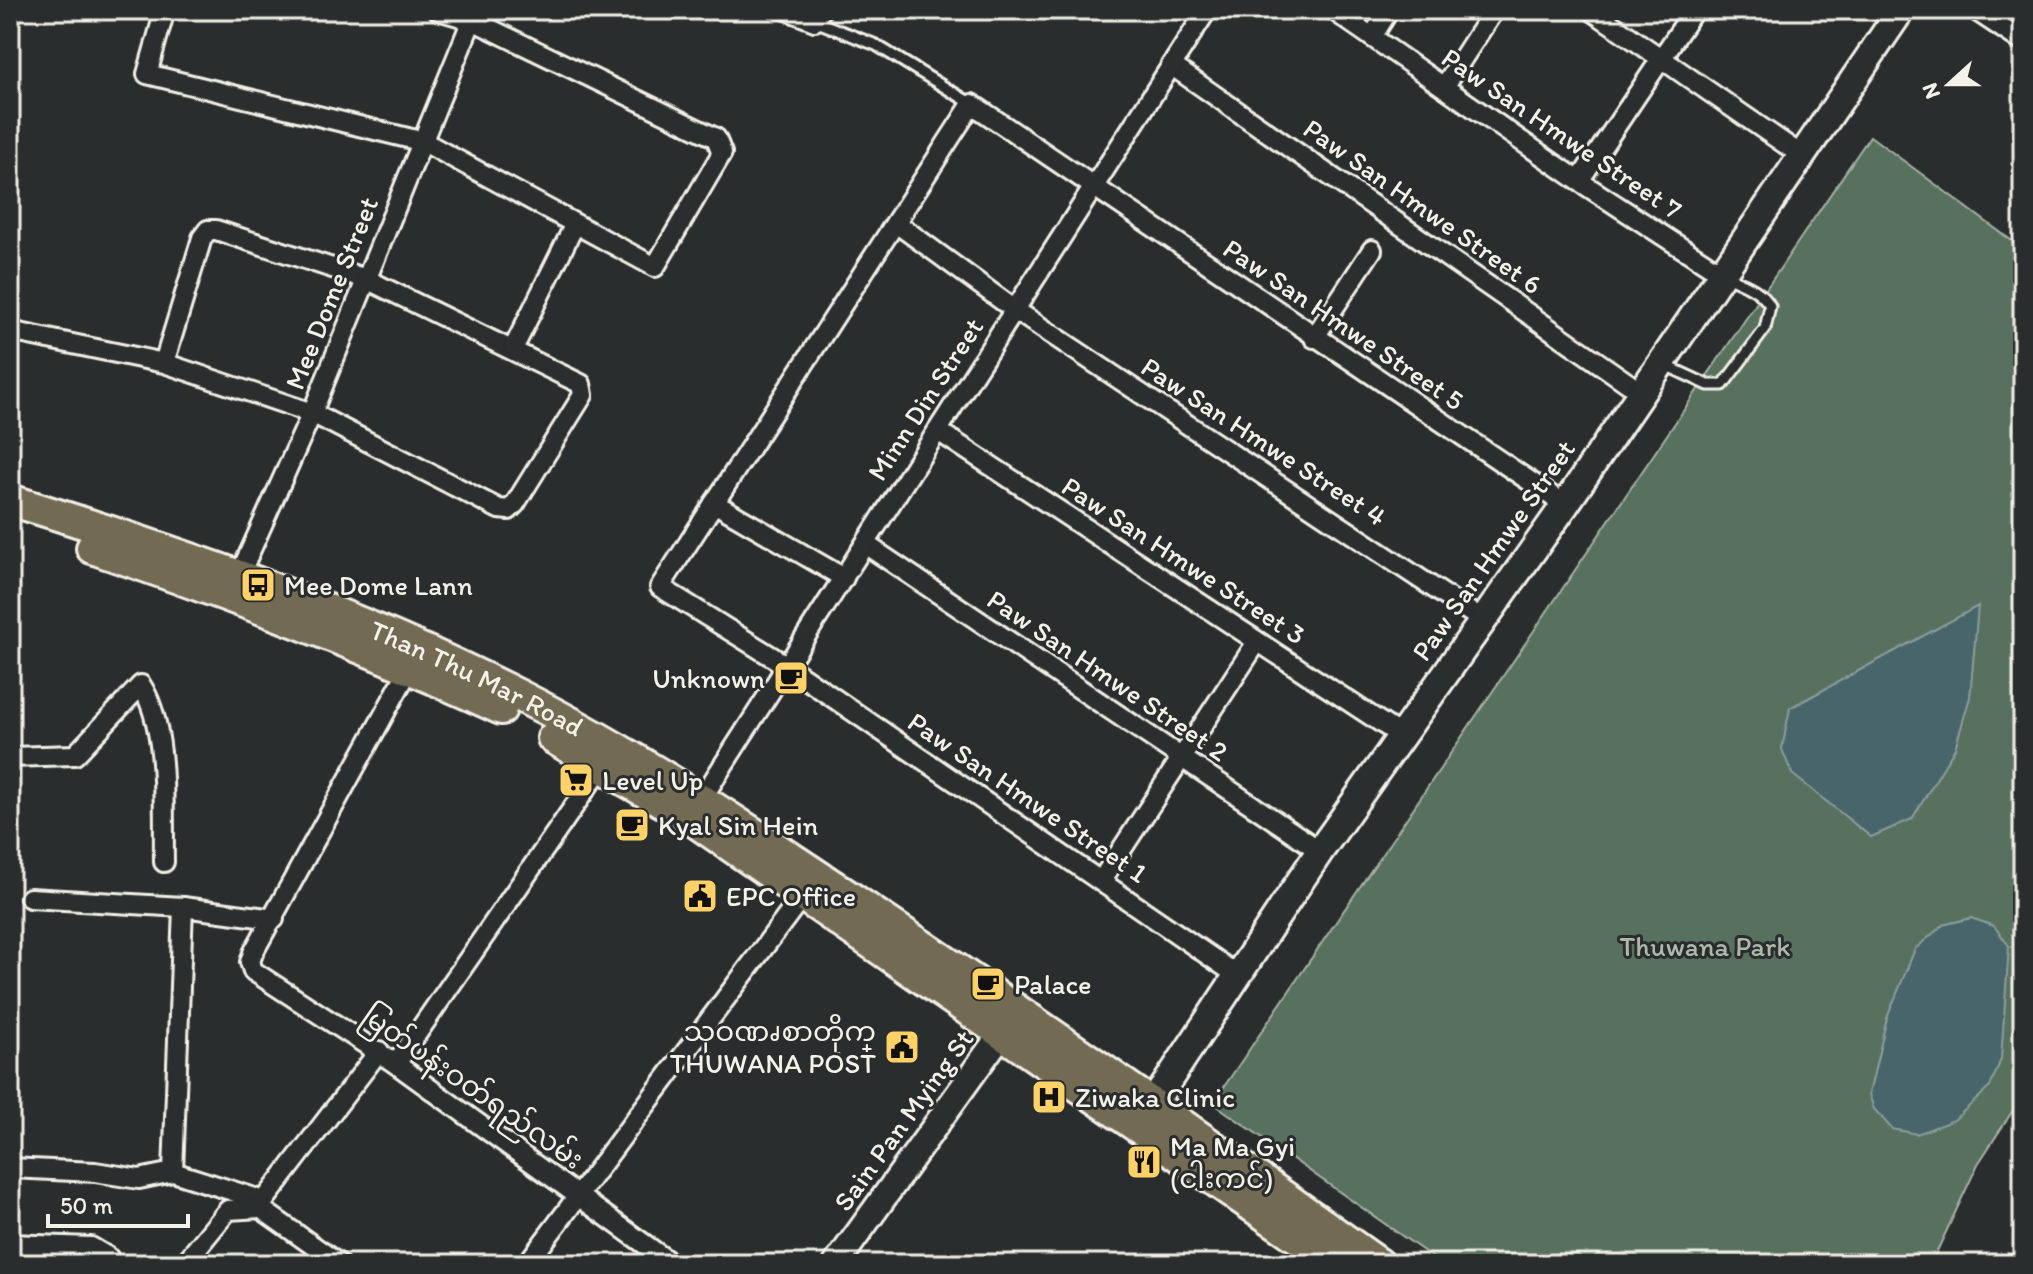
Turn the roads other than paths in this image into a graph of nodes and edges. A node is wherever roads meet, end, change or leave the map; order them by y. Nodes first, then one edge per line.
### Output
1 (165, 10) edge
2 (438, 10) edge
3 (787, 10) edge
4 (1207, 10) edge
5 (1333, 10) edge
6 (1389, 10) edge
7 (1494, 10) edge
8 (1591, 10) edge
9 (1694, 10) edge
10 (1901, 10) edge
11 (1975, 10) edge
12 (474, 15) edge
13 (818, 16) edge
14 (1372, 37) junction
15 (2023, 42) edge
16 (1660, 58) junction
17 (1171, 65) junction
18 (1444, 87) junction
19 (972, 104) junction
20 (424, 142) junction
21 (1801, 155) junction
22 (1579, 181) junction
23 (1093, 188) junction
24 (896, 223) junction
25 (575, 224) junction
26 (1372, 250) dead end
27 (1722, 274) junction
28 (366, 279) junction
29 (1015, 310) junction
30 (10, 331) edge
31 (1314, 338) junction
32 (513, 349) junction
33 (164, 363) junction
34 (1662, 364) junction
35 (1642, 393) junction
36 (312, 413) junction
37 (938, 431) junction
38 (10, 500) edge
39 (714, 503) junction
40 (1565, 505) junction
41 (10, 521) edge
42 (865, 544) junction
43 (844, 578) junction
44 (236, 584) junction
45 (1482, 620) junction
46 (1257, 642) junction
47 (416, 657) junction
48 (787, 666) junction
49 (1400, 735) junction
50 (10, 757) edge
51 (609, 757) junction
52 (1180, 758) junction
53 (696, 809) junction
54 (1320, 851) junction
55 (164, 862) dead end
56 (1101, 881) junction
57 (810, 885) junction
58 (30, 898) dead end
59 (183, 907) junction
60 (274, 919) junction
61 (1237, 975) junction
62 (1010, 1021) junction
63 (379, 1051) junction
64 (396, 1064) junction
65 (1146, 1115) junction
66 (10, 1168) edge
67 (173, 1172) junction
68 (578, 1196) junction
69 (262, 1204) junction
70 (10, 1244) edge
71 (107, 1264) edge
72 (184, 1264) edge
73 (339, 1264) edge
74 (527, 1264) edge
75 (672, 1264) edge
76 (836, 1264) edge
77 (1336, 1264) edge
78 (1379, 1264) edge

1 - 20 street
2 - 12 street
3 - 13 street
4 - 17 street, Minn Din Street
5 - 14 street, Paw San Hmwe Street 7
6 - 14 street
7 - 18 street
8 - 16 street
9 - 16 street
10 - 21 main road, Paw San Hmwe Street
11 - 15 street
12 - 20 street, Mee Dome Street
12 - 25 street
13 - 19 lane
14 - 18 street, Paw San Hmwe Street 7
16 - 21 street
16 - 22 street
17 - 23 street, Minn Din Street
17 - 35 street, Paw San Hmwe Street 6
18 - 22 street, Paw San Hmwe Street 7
19 - 23 street, Paw San Hmwe Street 5
19 - 24 street
20 - 25 street
20 - 28 street, Mee Dome Street
21 - 27 main road, Paw San Hmwe Street
22 - 27 street, Paw San Hmwe Street 7
23 - 29 street, Minn Din Street
23 - 31 street, Paw San Hmwe Street 5
24 - 29 street, Paw San Hmwe Street 4
24 - 39 street
25 - 32 street
26 - 31 street
27 - 34 main road, Paw San Hmwe Street
27 - 34 lane
28 - 32 street
28 - 33 street
28 - 36 street, Mee Dome Street
29 - 37 street, Minn Din Street
29 - 45 street, Paw San Hmwe Street 4
30 - 33 street
31 - 40 street, Paw San Hmwe Street 5
32 - 36 street
33 - 36 street
34 - 35 main road, Paw San Hmwe Street
35 - 40 main road, Paw San Hmwe Street
36 - 44 street, Mee Dome Street
37 - 42 street, Minn Din Street
37 - 46 street, Paw San Hmwe Street 3
38 - 44 main road, Than Thu Mar Road
39 - 43 street
39 - 48 street, Paw San Hmwe Street 1
40 - 45 main road, Paw San Hmwe Street
41 - 44 main road, Than Thu Mar Road
42 - 43 street, Minn Din Street
42 - 52 street, Paw San Hmwe Street 2
43 - 48 street, Minn Din Street
44 - 47 main road, Than Thu Mar Road
45 - 49 main road, Paw San Hmwe Street
46 - 49 street, Paw San Hmwe Street 3
46 - 52 street
47 - 51 main road, Than Thu Mar Road
47 - 60 street
48 - 53 street, Minn Din Street
48 - 56 street, Paw San Hmwe Street 1
49 - 54 main road, Paw San Hmwe Street
50 - 55 street
51 - 53 main road, Than Thu Mar Road
51 - 64 street
52 - 54 street, Paw San Hmwe Street 2
52 - 56 street
53 - 57 main road, Than Thu Mar Road
54 - 61 main road, Paw San Hmwe Street
56 - 61 street, Paw San Hmwe Street 1
57 - 62 main road, Than Thu Mar Road
57 - 68 street
58 - 59 street
59 - 60 street
59 - 67 street
60 - 63 street, မြတ်ပန်းဝတ်ရည်လမ်း
61 - 65 main road, Paw San Hmwe Street
62 - 65 main road, Than Thu Mar Road
62 - 76 street, Sain Pan Mying St
63 - 64 street, မြတ်ပန်းဝတ်ရည်လမ်း
63 - 69 street
64 - 68 street, မြတ်ပန်းဝတ်ရည်လမ်း
65 - 77 main road, Than Thu Mar Road
65 - 78 main road, Than Thu Mar Road
66 - 67 street
67 - 69 street
68 - 74 street
68 - 75 street, မြတ်ပန်းဝတ်ရည်လမ်း
69 - 72 street
69 - 73 street
70 - 71 street

